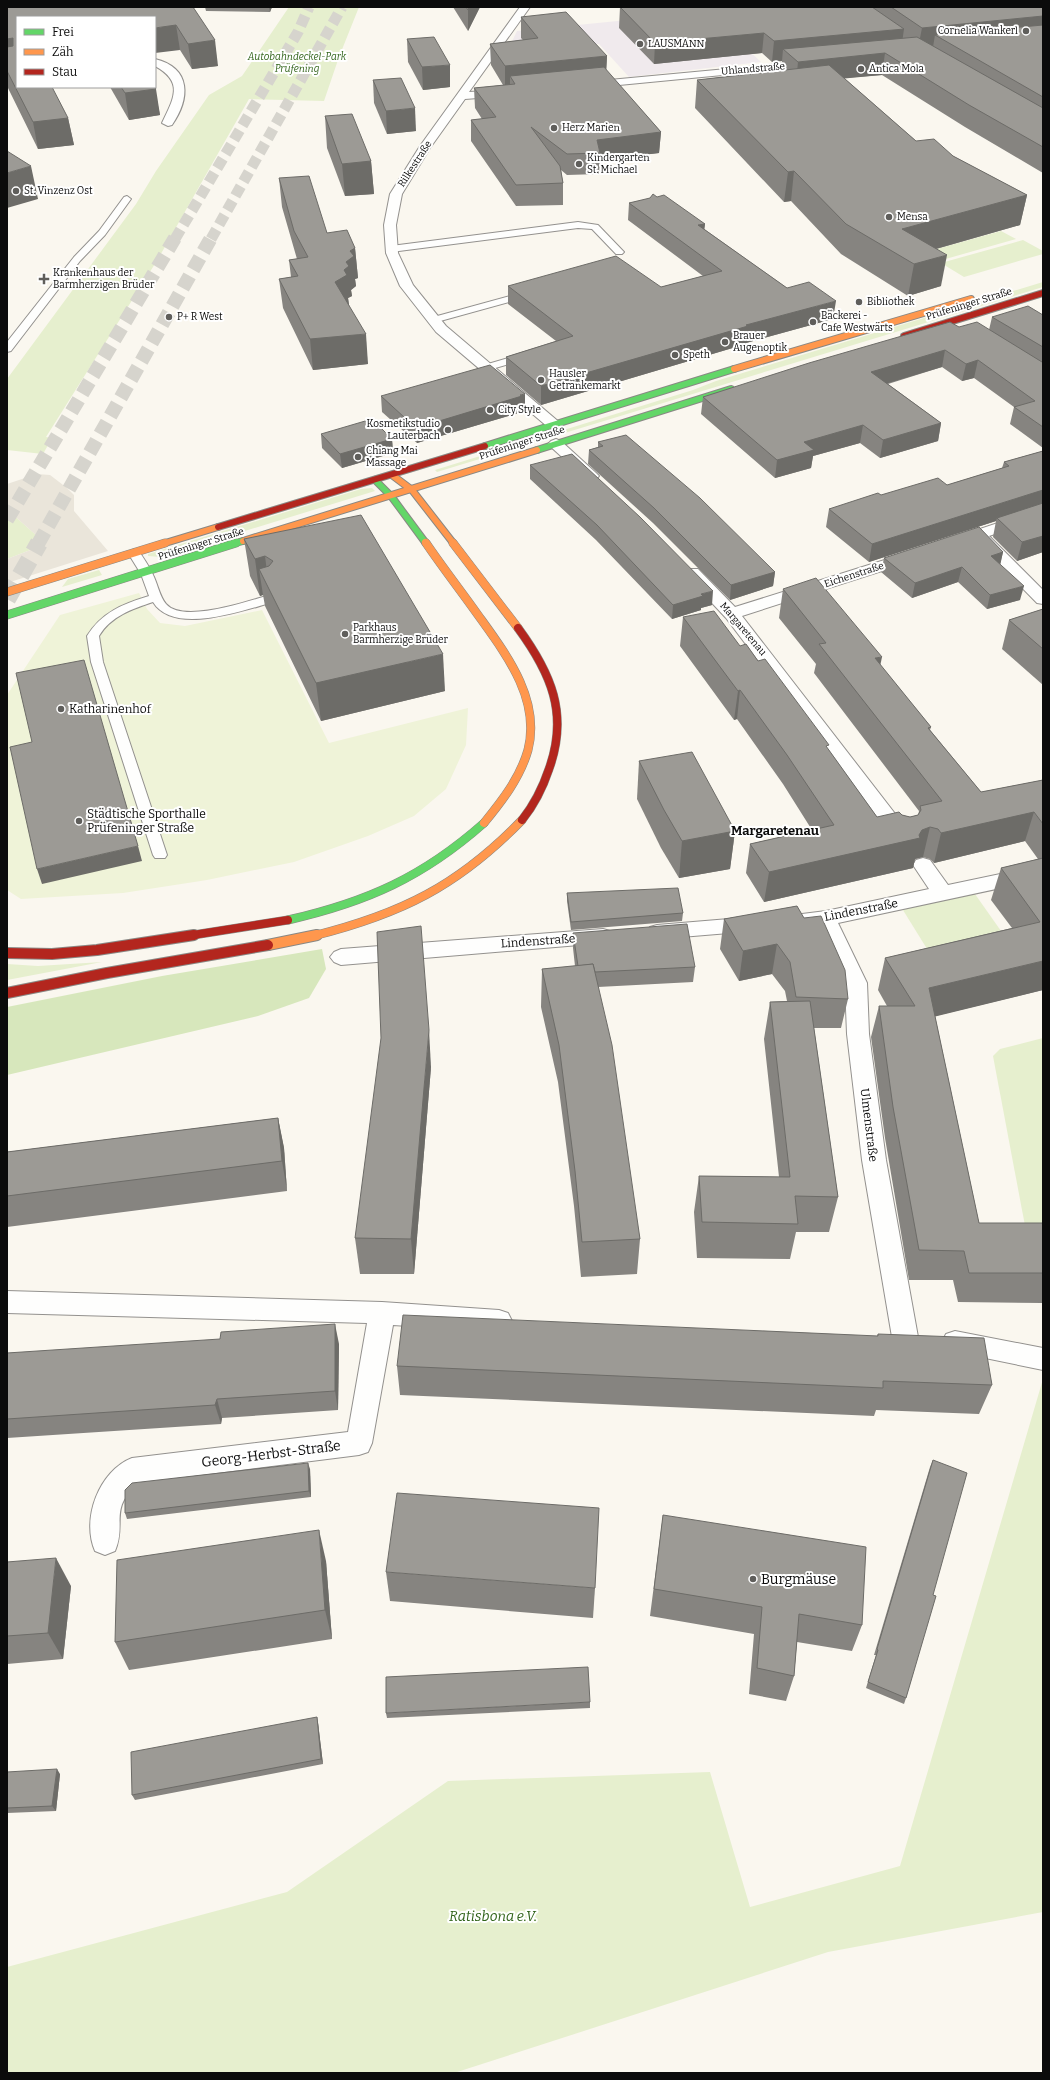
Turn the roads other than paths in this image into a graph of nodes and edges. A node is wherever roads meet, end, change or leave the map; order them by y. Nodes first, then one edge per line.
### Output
1 (525, 7) edge
2 (156, 63) edge
3 (821, 63) edge
4 (573, 87) edge
5 (511, 92) edge
6 (464, 96) junction
7 (168, 124) dead end
8 (127, 198) dead end
9 (391, 249) junction
10 (619, 252) dead end
11 (538, 291) edge
12 (1043, 293) edge
13 (982, 296) dead end
14 (433, 320) junction
15 (955, 320) junction
16 (968, 328) edge
17 (894, 339) edge
18 (7, 349) edge
19 (539, 352) edge
20 (486, 368) junction
21 (743, 386) edge
22 (554, 425) junction
23 (556, 444) junction
24 (392, 475) junction
25 (375, 480) junction
26 (601, 486) edge
27 (412, 490) junction
28 (391, 496) junction
29 (1043, 513) edge
30 (979, 534) junction
31 (134, 553) junction
32 (679, 560) edge
33 (146, 573) junction
34 (7, 592) edge
35 (157, 597) junction
36 (270, 599) edge
37 (1043, 599) edge
38 (732, 614) junction
39 (7, 615) edge
40 (903, 838) edge
41 (160, 855) dead end
42 (923, 865) dead end
43 (1043, 872) edge
44 (943, 893) junction
45 (826, 918) junction
46 (7, 953) edge
47 (341, 957) dead end
48 (7, 993) edge
49 (7, 1302) edge
50 (382, 1313) junction
51 (519, 1322) edge
52 (1043, 1359) edge
53 (105, 1542) dead end

1 - 6 street, Rilkestraße
2 - 7 street
3 - 4 street, Uhlandstraße
5 - 6 street
6 - 9 street, Rilkestraße
8 - 18 lane
9 - 10 lane
9 - 14 street, Rilkestraße
11 - 14 lane
12 - 15 main road, Prüfeninger Straße
13 - 22 main road, Prüfeninger Straße
14 - 20 street, Rilkestraße
15 - 16 street
15 - 17 main road, Prüfeninger Straße
19 - 20 lane
20 - 22 street, Rilkestraße
21 - 23 main road, Prüfeninger Straße
22 - 24 main road, Prüfeninger Straße
23 - 26 street
23 - 27 main road, Prüfeninger Straße
24 - 25 main road, Prüfeninger Straße
24 - 27 main road
25 - 28 main road
25 - 31 main road, Prüfeninger Straße
27 - 28 main road, Prüfeninger Straße
27 - 48 main road
28 - 33 main road, Prüfeninger Straße
28 - 46 main road
29 - 30 street, Eichenstraße
30 - 37 street
30 - 38 street, Eichenstraße
31 - 33 lane
31 - 34 main road, Prüfeninger Straße
32 - 38 street, Margaretenau
33 - 35 lane
33 - 39 main road, Prüfeninger Straße
35 - 36 lane
35 - 41 lane
38 - 40 street, Margaretenau
42 - 44 street
43 - 44 street, Lindenstraße
44 - 45 street, Lindenstraße
45 - 47 street, Lindenstraße
45 - 52 street, Ulmenstraße
49 - 50 street
50 - 51 street
50 - 53 street, Georg-Herbst-Straße

